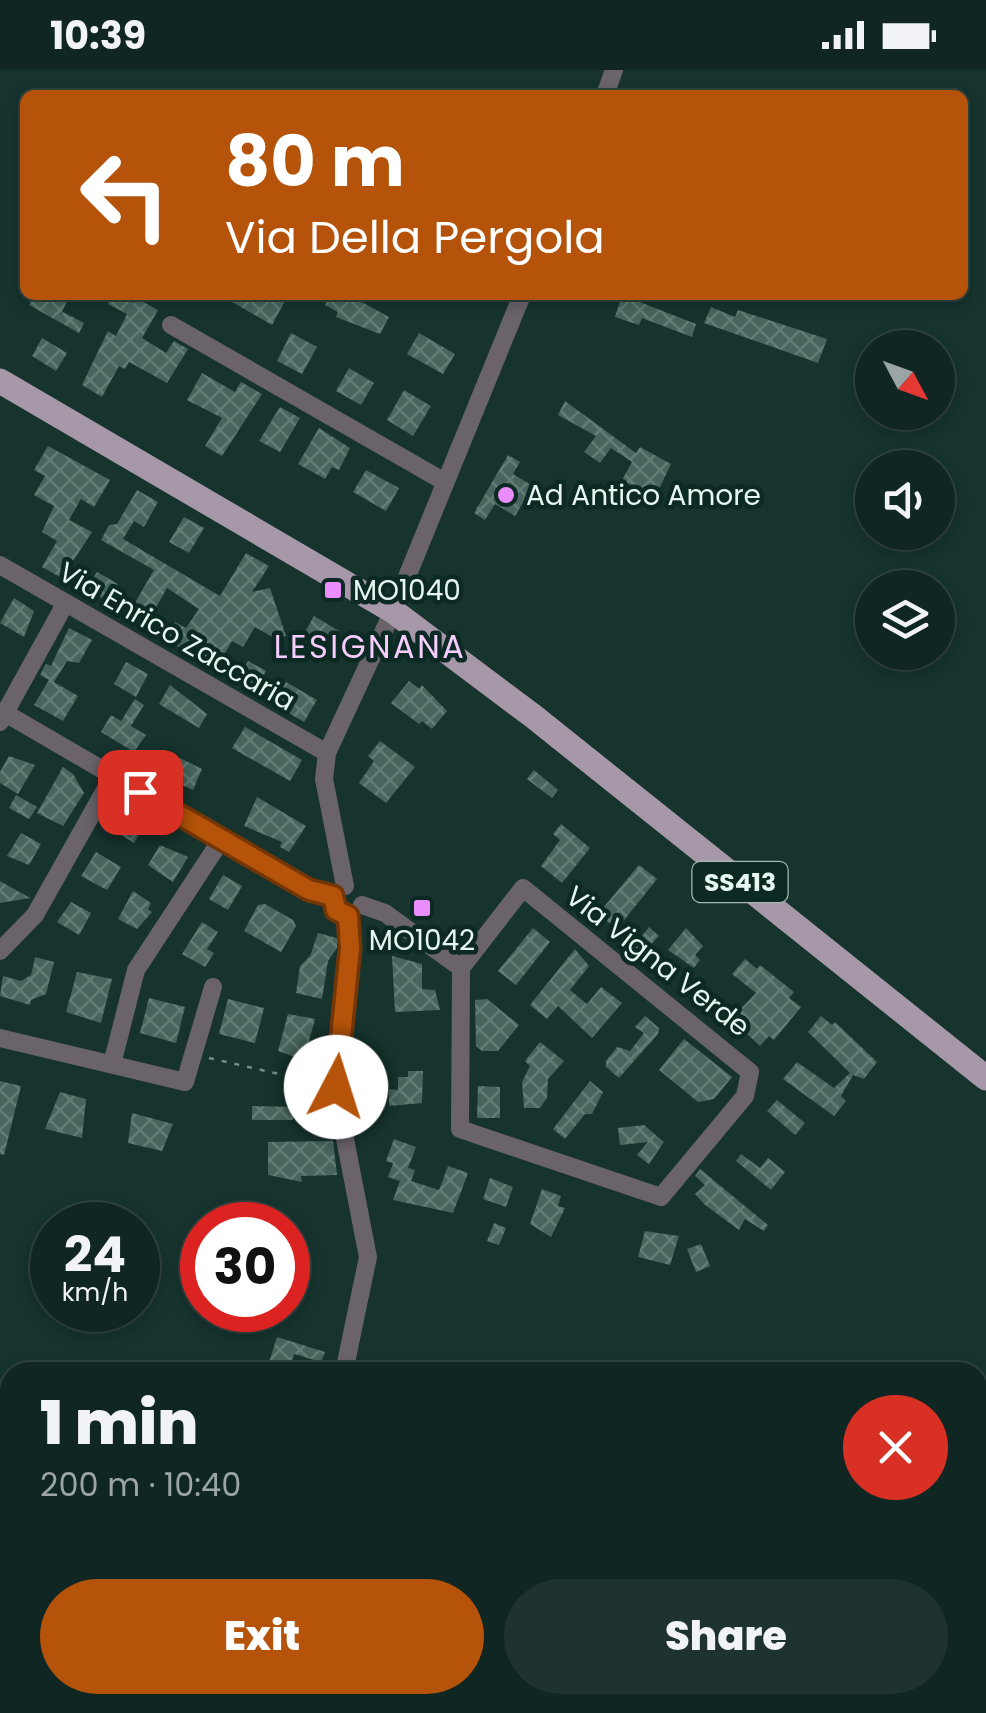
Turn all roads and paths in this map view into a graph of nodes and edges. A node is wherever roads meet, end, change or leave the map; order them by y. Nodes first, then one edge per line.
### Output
1 (520, 300) edge
2 (171, 325) dead end
3 (0, 382) edge
4 (445, 482) junction
5 (0, 565) edge
6 (65, 604) junction
7 (392, 611) junction
8 (3, 718) edge
9 (327, 753) junction
10 (113, 776) junction
11 (221, 840) junction
12 (339, 891) junction
13 (355, 910) junction
14 (0, 951) edge
15 (461, 968) junction
16 (213, 987) dead end
17 (0, 1038) edge
18 (193, 1055) junction
19 (112, 1064) junction
20 (986, 1078) edge
21 (336, 1087) junction
22 (346, 1362) edge

1 - 4 street
2 - 4 street
3 - 7 main road, SS413
4 - 7 street
5 - 6 street, Via Enrico Zaccaria
6 - 8 street
6 - 9 street, Via Enrico Zaccaria
7 - 9 street
7 - 20 main road, SS413
8 - 10 street
9 - 12 street
10 - 11 street
10 - 14 street
11 - 12 street
11 - 19 street
12 - 13 street
12 - 13 street
13 - 15 street
13 - 21 street
15 - 15 street, Via Vigna Verde
16 - 18 street
17 - 19 street
18 - 19 street
18 - 21 path
21 - 22 street

